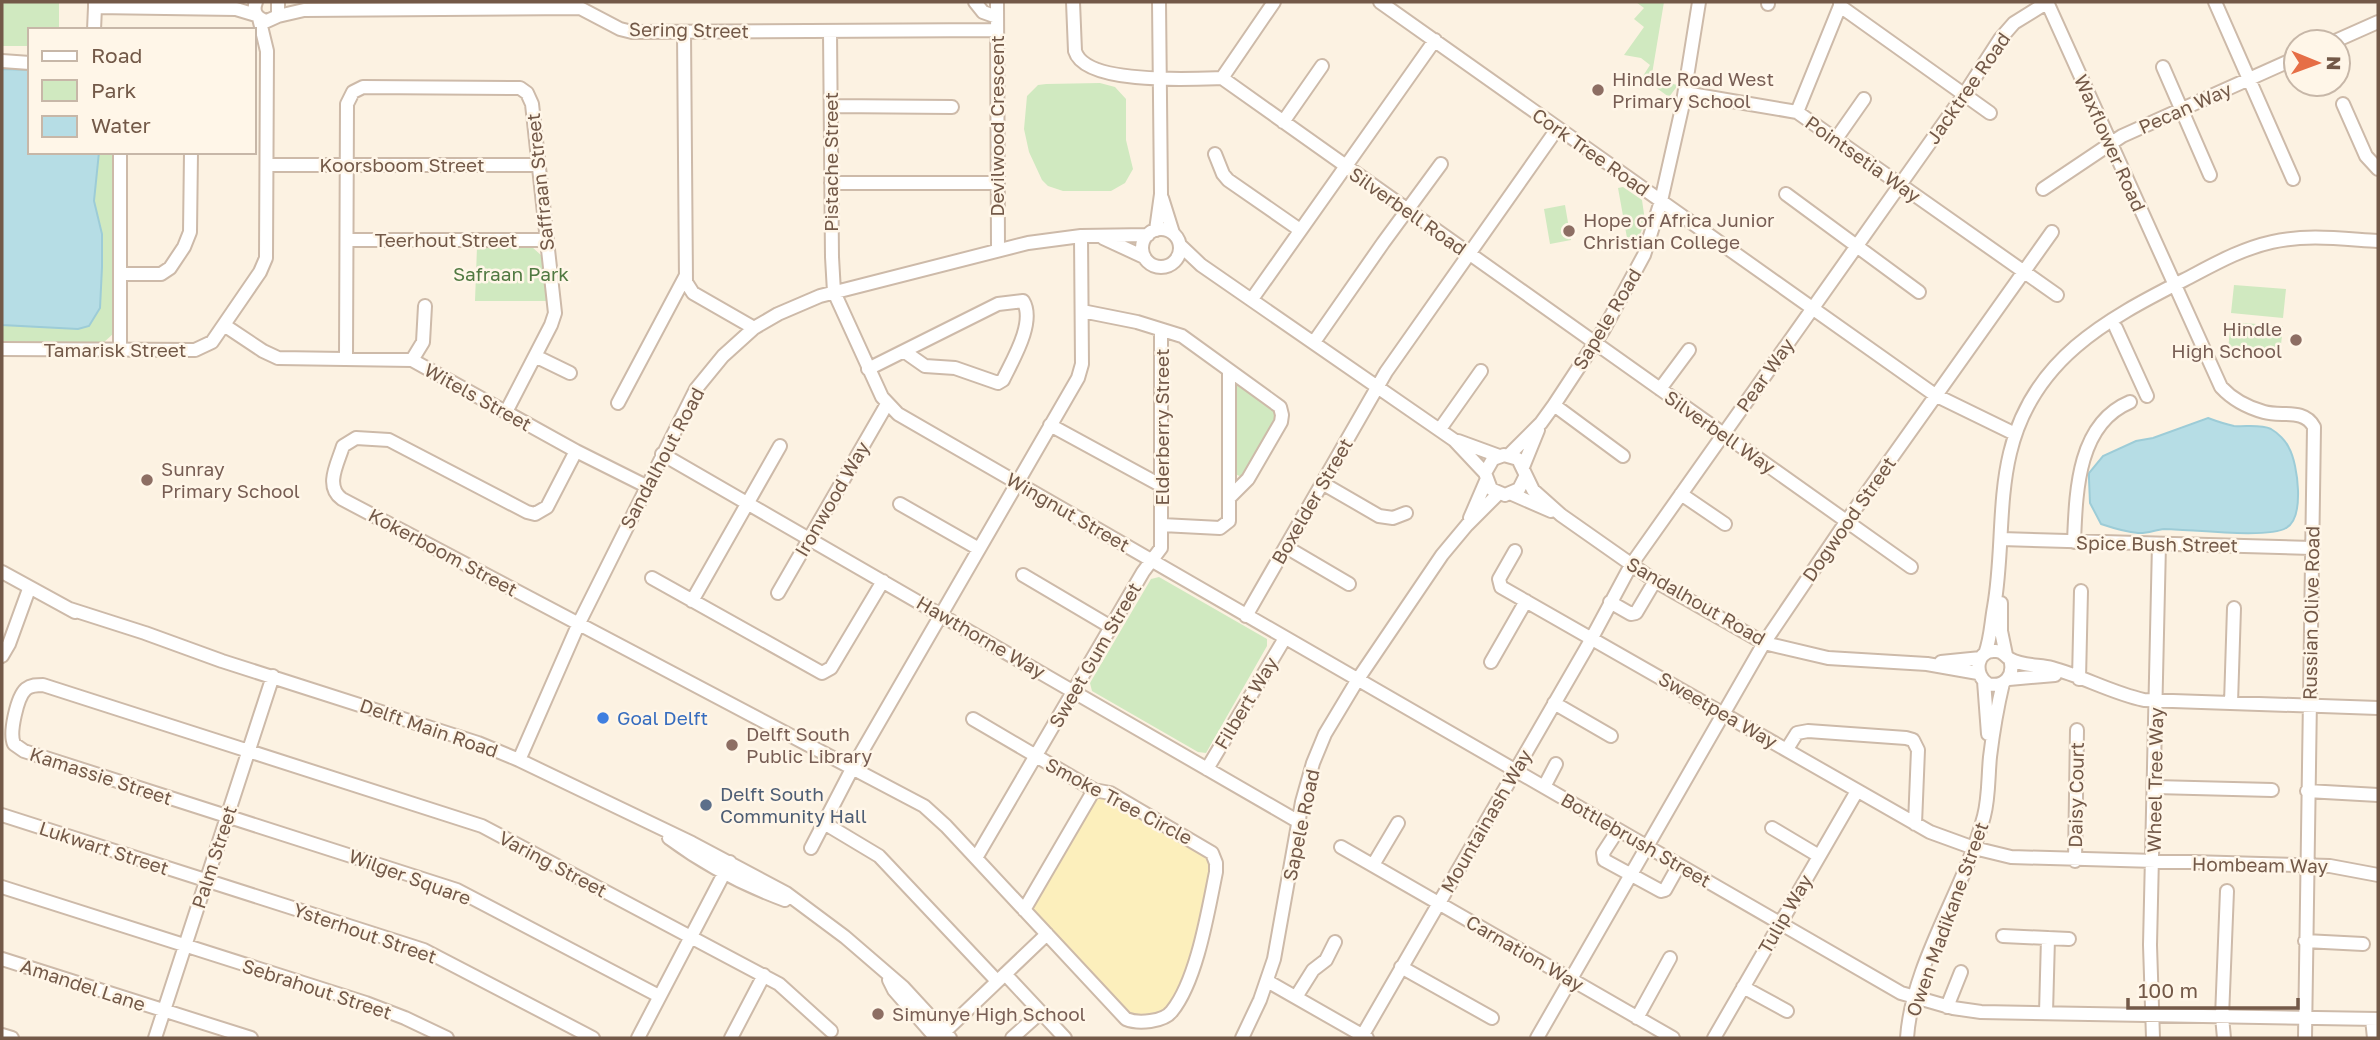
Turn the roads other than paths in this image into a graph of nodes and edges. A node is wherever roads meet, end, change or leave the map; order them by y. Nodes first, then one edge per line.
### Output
1 (279, 2) edge
2 (975, 2) edge
3 (996, 2) edge
4 (1073, 2) edge
5 (1159, 2) edge
6 (1380, 2) edge
7 (1699, 2) edge
8 (2047, 2) edge
9 (2215, 2) edge
10 (1269, 4) edge
11 (1840, 4) edge
12 (95, 5) edge
13 (580, 5) edge
14 (348, 6) edge
15 (522, 6) edge
16 (257, 9) edge
17 (304, 10) junction
18 (276, 17) junction
19 (2378, 22) edge
20 (997, 23) junction
21 (94, 28) edge
22 (831, 31) junction
23 (684, 32) junction
24 (2352, 34) edge
25 (1435, 40) junction
26 (267, 51) junction
27 (2, 61) edge
28 (28, 63) edge
29 (2282, 64) edge
30 (1322, 66) dead end
31 (2163, 67) dead end
32 (1222, 78) junction
33 (1160, 79) junction
34 (2249, 79) junction
35 (260, 84) edge
36 (1685, 93) junction
37 (1965, 93) junction
38 (1864, 99) dead end
39 (2343, 104) dead end
40 (831, 106) junction
41 (952, 107) dead end
42 (2182, 110) junction
43 (1797, 112) junction
44 (1990, 113) dead end
45 (1283, 122) junction
46 (1558, 129) junction
47 (1836, 139) junction
48 (2111, 144) junction
49 (120, 154) edge
50 (191, 154) edge
51 (1215, 154) dead end
52 (538, 164) junction
53 (1441, 164) dead end
54 (267, 165) junction
55 (347, 165) junction
56 (1346, 167) junction
57 (2378, 169) edge
58 (2210, 175) dead end
59 (2293, 180) dead end
60 (831, 183) junction
61 (998, 183) junction
62 (1899, 185) junction
63 (2043, 189) dead end
64 (1161, 194) junction
65 (1786, 194) dead end
66 (1661, 201) junction
67 (1407, 211) junction
68 (1300, 230) junction
69 (2052, 232) dead end
70 (1152, 233) junction
71 (1173, 233) junction
72 (1081, 236) junction
73 (1100, 236) junction
74 (346, 240) junction
75 (546, 240) junction
76 (2378, 241) edge
77 (1180, 246) junction
78 (1856, 246) junction
79 (998, 250) junction
80 (1469, 254) junction
81 (1144, 257) junction
82 (1172, 264) junction
83 (1202, 265) junction
84 (2023, 270) junction
85 (120, 274) junction
86 (685, 278) junction
87 (2174, 285) junction
88 (834, 292) junction
89 (1919, 292) dead end
90 (2057, 295) dead end
91 (1252, 299) junction
92 (425, 306) dead end
93 (1812, 308) junction
94 (1082, 311) junction
95 (224, 325) junction
96 (754, 328) junction
97 (2116, 328) dead end
98 (1161, 330) junction
99 (1314, 342) junction
100 (1594, 343) junction
101 (2, 349) edge
102 (120, 350) junction
103 (1689, 351) dead end
104 (905, 352) junction
105 (536, 356) junction
106 (346, 359) junction
107 (412, 360) junction
108 (869, 369) junction
109 (1229, 370) junction
110 (1481, 371) dead end
111 (570, 373) dead end
112 (1378, 386) junction
113 (1660, 389) junction
114 (1935, 395) junction
115 (2147, 396) dead end
116 (2130, 402) dead end
117 (618, 403) dead end
118 (887, 404) junction
119 (1554, 405) junction
120 (506, 412) junction
121 (1541, 423) junction
122 (1050, 425) junction
123 (1440, 429) junction
124 (1723, 434) junction
125 (2015, 434) junction
126 (1454, 440) junction
127 (780, 446) dead end
128 (576, 451) junction
129 (662, 454) junction
130 (1504, 456) junction
131 (1623, 456) dead end
132 (1524, 472) junction
133 (1486, 477) junction
134 (1017, 482) junction
135 (1322, 483) junction
136 (646, 486) junction
137 (1162, 486) junction
138 (1505, 494) junction
139 (1681, 494) junction
140 (1230, 497) junction
141 (747, 503) junction
142 (900, 504) dead end
143 (1406, 513) dead end
144 (1561, 515) junction
145 (1846, 522) junction
146 (1725, 524) dead end
147 (1467, 525) junction
148 (1163, 526) junction
149 (809, 539) junction
150 (2001, 539) junction
151 (2074, 542) junction
152 (2160, 544) junction
153 (1286, 547) junction
154 (2312, 548) junction
155 (979, 549) junction
156 (1516, 551) dead end
157 (1152, 561) junction
158 (1630, 565) junction
159 (1911, 567) dead end
160 (2, 572) edge
161 (1023, 575) dead end
162 (652, 578) dead end
163 (883, 581) junction
164 (1655, 581) junction
165 (1349, 584) dead end
166 (29, 589) junction
167 (2081, 591) dead end
168 (778, 593) dead end
169 (1998, 593) junction
170 (692, 601) junction
171 (1526, 601) junction
172 (1610, 602) junction
173 (2234, 608) dead end
174 (941, 615) junction
175 (1247, 616) junction
176 (579, 623) junction
177 (1111, 627) junction
178 (1590, 637) junction
179 (1284, 638) junction
180 (1764, 643) junction
181 (2, 656) edge
182 (1983, 656) junction
183 (2008, 657) junction
184 (1491, 662) dead end
185 (1927, 664) junction
186 (2066, 674) junction
187 (273, 676) junction
188 (1981, 677) junction
189 (1358, 679) junction
190 (2079, 679) junction
191 (2006, 681) junction
192 (1074, 691) junction
193 (2156, 702) junction
194 (1554, 703) junction
195 (2231, 703) junction
196 (2309, 705) junction
197 (2378, 708) edge
198 (1724, 713) junction
199 (973, 719) dead end
200 (2077, 730) dead end
201 (1611, 736) dead end
202 (1787, 749) junction
203 (248, 751) junction
204 (1037, 757) junction
205 (1990, 758) junction
206 (519, 760) junction
207 (1556, 764) dead end
208 (853, 767) junction
209 (1207, 769) junction
210 (1515, 770) junction
211 (1545, 787) junction
212 (2155, 787) junction
213 (1094, 790) junction
214 (2272, 790) dead end
215 (1857, 791) junction
216 (2307, 791) junction
217 (2378, 795) edge
218 (2, 815) edge
219 (227, 817) junction
220 (1299, 822) junction
221 (824, 823) junction
222 (1398, 823) dead end
223 (1915, 824) junction
224 (1772, 828) dead end
225 (1618, 830) junction
226 (1341, 846) dead end
227 (1647, 846) junction
228 (811, 848) dead end
229 (1974, 848) junction
230 (1819, 856) junction
231 (976, 858) junction
232 (2075, 861) junction
233 (2153, 863) junction
234 (1373, 865) junction
235 (1679, 865) junction
236 (2306, 866) junction
237 (727, 867) junction
238 (1631, 875) junction
239 (2378, 875) edge
240 (206, 881) junction
241 (2, 887) edge
242 (2227, 891) dead end
243 (1439, 903) junction
244 (1024, 910) junction
245 (1780, 923) junction
246 (1047, 934) junction
247 (691, 936) junction
248 (2004, 936) dead end
249 (2048, 938) junction
250 (2069, 939) dead end
251 (2305, 941) junction
252 (1335, 942) dead end
253 (2363, 943) dead end
254 (185, 946) junction
255 (2, 958) edge
256 (1670, 958) dead end
257 (1401, 967) junction
258 (1961, 971) dead end
259 (764, 975) junction
260 (1001, 978) junction
261 (1571, 979) junction
262 (1267, 981) junction
263 (1743, 987) junction
264 (659, 996) junction
265 (1915, 996) junction
266 (1296, 997) junction
267 (1947, 1007) junction
268 (164, 1011) junction
269 (1787, 1011) dead end
270 (1041, 1012) junction
271 (2046, 1013) junction
272 (2150, 1016) junction
273 (1637, 1017) junction
274 (2222, 1017) junction
275 (1492, 1018) dead end
276 (2304, 1019) junction
277 (2375, 1019) edge
278 (831, 1031) dead end
279 (2, 1035) edge
280 (942, 1037) edge
281 (1363, 1037) edge
282 (12, 1038) edge
283 (156, 1038) edge
284 (251, 1038) edge
285 (447, 1038) edge
286 (593, 1038) edge
287 (638, 1038) edge
288 (731, 1038) edge
289 (1012, 1038) edge
290 (1065, 1038) edge
291 (1242, 1038) edge
292 (1537, 1038) edge
293 (1673, 1038) edge
294 (1714, 1038) edge
295 (1907, 1038) edge
296 (2152, 1038) edge
297 (2224, 1038) edge
298 (2305, 1038) edge
299 (2374, 1038) edge

1 - 17 street, Sering Street
1 - 18 street, Tamarisk Street
2 - 20 street
3 - 20 street, Devilwood Crescent
4 - 33 street
5 - 33 street
6 - 25 street, Cork Tree Road
7 - 36 street, Sapele Road
8 - 37 street, Jacktree Road
8 - 48 street, Waxflower Road
9 - 34 street
10 - 32 street
11 - 37 street
11 - 43 street
12 - 16 street
12 - 21 street
13 - 15 street, Sering Street
13 - 23 street, Sering Street
14 - 15 street, Sering Street
14 - 17 street, Sering Street
16 - 18 street, Sering Street
16 - 26 street, Tamarisk Street
17 - 18 street, Sering Street
18 - 26 street, Tamarisk Street
19 - 24 street
20 - 22 street, Sering Street
20 - 61 street, Devilwood Crescent
22 - 23 street, Sering Street
22 - 40 street, Pistache Street
23 - 86 street
25 - 46 street, Cork Tree Road
25 - 56 street
26 - 35 street, Tamarisk Street
27 - 28 street
29 - 34 street, Pecan Way
30 - 45 street
31 - 42 street
32 - 33 street
32 - 45 street, Silverbell Road
33 - 64 street
34 - 42 street, Pecan Way
34 - 59 street
35 - 54 street, Tamarisk Street
36 - 43 street, Pointsetia Way
36 - 66 street, Sapele Road
37 - 44 street
37 - 62 street, Jacktree Road
38 - 47 street
39 - 57 street
40 - 41 street
40 - 60 street, Pistache Street
42 - 48 street, Pecan Way
42 - 58 street
43 - 47 street, Pointsetia Way
45 - 56 street, Silverbell Road
46 - 66 street, Cork Tree Road
46 - 80 street, Boxelder Street
47 - 62 street, Pointsetia Way
48 - 63 street, Pecan Way
48 - 87 street, Waxflower Road
49 - 85 street
50 - 85 street
51 - 68 street
52 - 55 street, Koorsboom Street
52 - 55 street, Saffraan Street
52 - 75 street, Saffraan Street
53 - 67 street
54 - 55 street, Koorsboom Street
54 - 95 street, Tamarisk Street
55 - 74 street, Saffraan Street
56 - 67 street, Silverbell Road
56 - 68 street
60 - 61 street
60 - 88 street, Pistache Street
61 - 79 street, Devilwood Crescent
62 - 78 street, Pear Way
62 - 84 street, Pointsetia Way
64 - 70 street
64 - 71 street
65 - 78 street
66 - 93 street, Cork Tree Road
66 - 100 street, Sapele Road
67 - 80 street, Silverbell Road
67 - 99 street
68 - 91 street
69 - 84 street, Dogwood Street
70 - 71 street
70 - 73 street
70 - 81 street
71 - 77 street
72 - 73 street, Sandalhout Road
72 - 79 street, Sandalhout Road
72 - 94 street
73 - 81 street
74 - 75 street, Teerhout Street
74 - 106 street, Saffraan Street
75 - 105 street, Saffraan Street
76 - 87 street
77 - 82 street
77 - 83 street
78 - 89 street
78 - 93 street, Pear Way
79 - 88 street, Sandalhout Road
80 - 100 street, Silverbell Road
80 - 112 street, Boxelder Street
81 - 82 street
82 - 83 street
83 - 91 street
84 - 90 street, Pointsetia Way
84 - 114 street, Dogwood Street
85 - 102 street
86 - 96 street
86 - 117 street
87 - 125 street
87 - 154 street, Russian Olive Road
88 - 96 street, Sandalhout Road
88 - 108 street, Wingnut Street
91 - 99 street
92 - 107 street
93 - 114 street, Cork Tree Road
93 - 124 street, Pear Way
94 - 98 street, Elderberry Street
94 - 122 street
95 - 102 street, Tamarisk Street
95 - 106 street, Witels Street
96 - 129 street, Sandalhout Road
97 - 115 street
98 - 109 street
98 - 137 street, Elderberry Street
99 - 112 street
100 - 113 street, Silverbell Way
100 - 119 street, Sapele Road
101 - 102 street, Tamarisk Street
103 - 113 street
104 - 104 street
104 - 108 street
105 - 111 street
105 - 120 street, Saffraan Street
106 - 107 street, Witels Street
107 - 120 street, Witels Street
108 - 118 street, Wingnut Street
109 - 140 street
109 - 140 street
110 - 123 street
112 - 123 street
112 - 135 street, Boxelder Street
113 - 124 street, Silverbell Way
114 - 125 street, Cork Tree Road
114 - 145 street, Dogwood Street
116 - 151 street
118 - 134 street, Wingnut Street
118 - 149 street, Ironwood Way
119 - 121 street, Sapele Road
119 - 131 street
120 - 128 street, Witels Street
121 - 130 street, Sapele Road
121 - 132 street, Sapele Road
122 - 134 street
122 - 137 street
123 - 126 street
124 - 139 street, Pear Way
124 - 145 street, Silverbell Way
125 - 150 street
126 - 130 street
126 - 133 street
127 - 141 street
128 - 136 street, Witels Street
128 - 176 street, Kokerboom Street
129 - 136 street, Sandalhout Road
129 - 141 street, Hawthorne Way
130 - 132 street
130 - 133 street
132 - 138 street
132 - 144 street, Sandalhout Road
133 - 138 street
133 - 147 street, Sapele Road
134 - 155 street
134 - 157 street, Wingnut Street
135 - 143 street
135 - 153 street, Boxelder Street
136 - 176 street, Sandalhout Road
137 - 148 street, Elderberry Street
138 - 144 street, Sandalhout Road
138 - 147 street, Sapele Road
139 - 146 street
139 - 158 street, Pear Way
140 - 148 street
141 - 149 street, Hawthorne Way
141 - 170 street
142 - 155 street
144 - 158 street, Sandalhout Road
145 - 159 street, Silverbell Way
145 - 180 street, Dogwood Street
147 - 189 street, Sapele Road
148 - 157 street, Elderberry Street
149 - 163 street, Hawthorne Way
149 - 168 street, Ironwood Way
150 - 151 street, Spice Bush Street
150 - 169 street
151 - 152 street, Spice Bush Street
152 - 154 street, Spice Bush Street
152 - 193 street, Wheel Tree Way
153 - 165 street
153 - 175 street, Boxelder Street
154 - 196 street, Russian Olive Road
155 - 174 street
156 - 171 street, Sweetpea Way
157 - 175 street, Wingnut Street
157 - 177 street, Sweet Gum Street
158 - 164 street, Sandalhout Road
158 - 172 street, Mountainash Way
160 - 166 street, Delft Main Road
161 - 177 street
162 - 170 street
163 - 170 street
163 - 174 street, Hawthorne Way
164 - 172 street
164 - 180 street, Sandalhout Road
166 - 181 street
166 - 187 street, Delft Main Road
167 - 190 street
169 - 182 street
169 - 183 street
171 - 178 street, Sweetpea Way
171 - 184 street
172 - 178 street, Mountainash Way
173 - 195 street
174 - 192 street, Hawthorne Way
174 - 208 street
175 - 179 street, Wingnut Street
176 - 206 street, Sandalhout Road
176 - 208 street, Kokerboom Street
177 - 192 street, Sweet Gum Street
178 - 194 street, Mountainash Way
178 - 198 street, Sweetpea Way
179 - 189 street, Wingnut Street
179 - 209 street, Filbert Way
180 - 185 street, Sandalhout Road
180 - 198 street, Dogwood Street
182 - 183 street
182 - 185 street, Sandalhout Road
182 - 188 street
183 - 186 street
183 - 191 street
185 - 188 street, Sandalhout Road
186 - 190 street
186 - 191 street
187 - 203 street, Palm Street
187 - 206 street, Delft Main Road
188 - 191 street
188 - 205 street, Owen Madikane Street
189 - 210 street, Bottlebrush Street
189 - 220 street, Sapele Road
190 - 193 street
191 - 205 street, Owen Madikane Street
192 - 204 street, Sweet Gum Street
192 - 209 street, Hawthorne Way
193 - 195 street
193 - 212 street, Wheel Tree Way
194 - 201 street
194 - 210 street, Mountainash Way
195 - 196 street
196 - 197 street
196 - 216 street, Russian Olive Road
198 - 202 street, Sweetpea Way
198 - 227 street, Dogwood Street
199 - 204 street, Smoke Tree Circle
200 - 232 street, Daisy Court
202 - 215 street, Sweetpea Way
202 - 223 street
203 - 219 street, Palm Street
203 - 219 street, Kamassie Street
203 - 247 street, Varing Street
204 - 213 street, Smoke Tree Circle
204 - 231 street, Sweet Gum Street
205 - 229 street, Owen Madikane Street
206 - 237 street, Delft Main Road
207 - 211 street, Mountainash Way
208 - 221 street
208 - 231 street, Kokerboom Street
209 - 220 street, Hawthorne Way
210 - 211 street, Bottlebrush Street
210 - 243 street, Mountainash Way
211 - 225 street, Bottlebrush Street
212 - 214 street
212 - 233 street, Wheel Tree Way
213 - 244 street
213 - 246 street, Smoke Tree Circle
215 - 223 street, Sweetpea Way
215 - 230 street, Tulip Way
216 - 217 street
216 - 236 street, Russian Olive Road
218 - 240 street, Lukwart Street
219 - 240 street, Palm Street
219 - 264 street, Wilger Square
220 - 262 street, Sapele Road
221 - 228 street
221 - 260 street
222 - 234 street
223 - 229 street, Sweetpea Way
224 - 230 street
225 - 227 street, Bottlebrush Street
225 - 238 street
226 - 234 street, Carnation Way
227 - 235 street, Bottlebrush Street
227 - 238 street, Dogwood Street
229 - 232 street, Hombeam Way
229 - 265 street, Owen Madikane Street
230 - 245 street, Tulip Way
231 - 244 street, Smoke Tree Circle
232 - 233 street, Hombeam Way
233 - 236 street, Hombeam Way
233 - 272 street, Wheel Tree Way
234 - 243 street, Carnation Way
235 - 238 street
235 - 245 street, Bottlebrush Street
236 - 239 street, Hombeam Way
236 - 251 street, Russian Olive Road
237 - 247 street
237 - 280 street, Delft Main Road
238 - 261 street, Dogwood Street
240 - 254 street, Palm Street
240 - 286 street, Ysterhout Street
241 - 254 street
242 - 274 street
243 - 257 street, Mountainash Way
243 - 261 street, Carnation Way
244 - 246 street, Smoke Tree Circle
245 - 263 street, Tulip Way
245 - 265 street, Bottlebrush Street
246 - 260 street
247 - 259 street, Varing Street
247 - 264 street
248 - 249 street
249 - 250 street
249 - 271 street
251 - 253 street
251 - 276 street, Russian Olive Road
252 - 266 street
254 - 268 street, Palm Street
254 - 285 street, Sebrahout Street
255 - 268 street, Amandel Lane
256 - 273 street
257 - 275 street
257 - 281 street, Mountainash Way
258 - 267 street
259 - 278 street, Varing Street
259 - 288 street
260 - 270 street
260 - 280 street
261 - 273 street, Carnation Way
261 - 292 street, Dogwood Street
262 - 266 street
262 - 291 street, Sapele Road
263 - 269 street
263 - 294 street, Tulip Way
264 - 287 street
265 - 267 street, Bottlebrush Street
265 - 295 street, Owen Madikane Street
266 - 281 street
267 - 271 street, Bottlebrush Street
268 - 283 street, Palm Street
268 - 284 street, Amandel Lane
270 - 289 street
270 - 290 street
271 - 272 street, Bottlebrush Street
272 - 274 street, Bottlebrush Street
272 - 296 street, Wheel Tree Way
273 - 293 street, Carnation Way
274 - 276 street, Bottlebrush Street
274 - 297 street
276 - 277 street, Bottlebrush Street
276 - 298 street, Russian Olive Road
277 - 299 street
279 - 282 street

